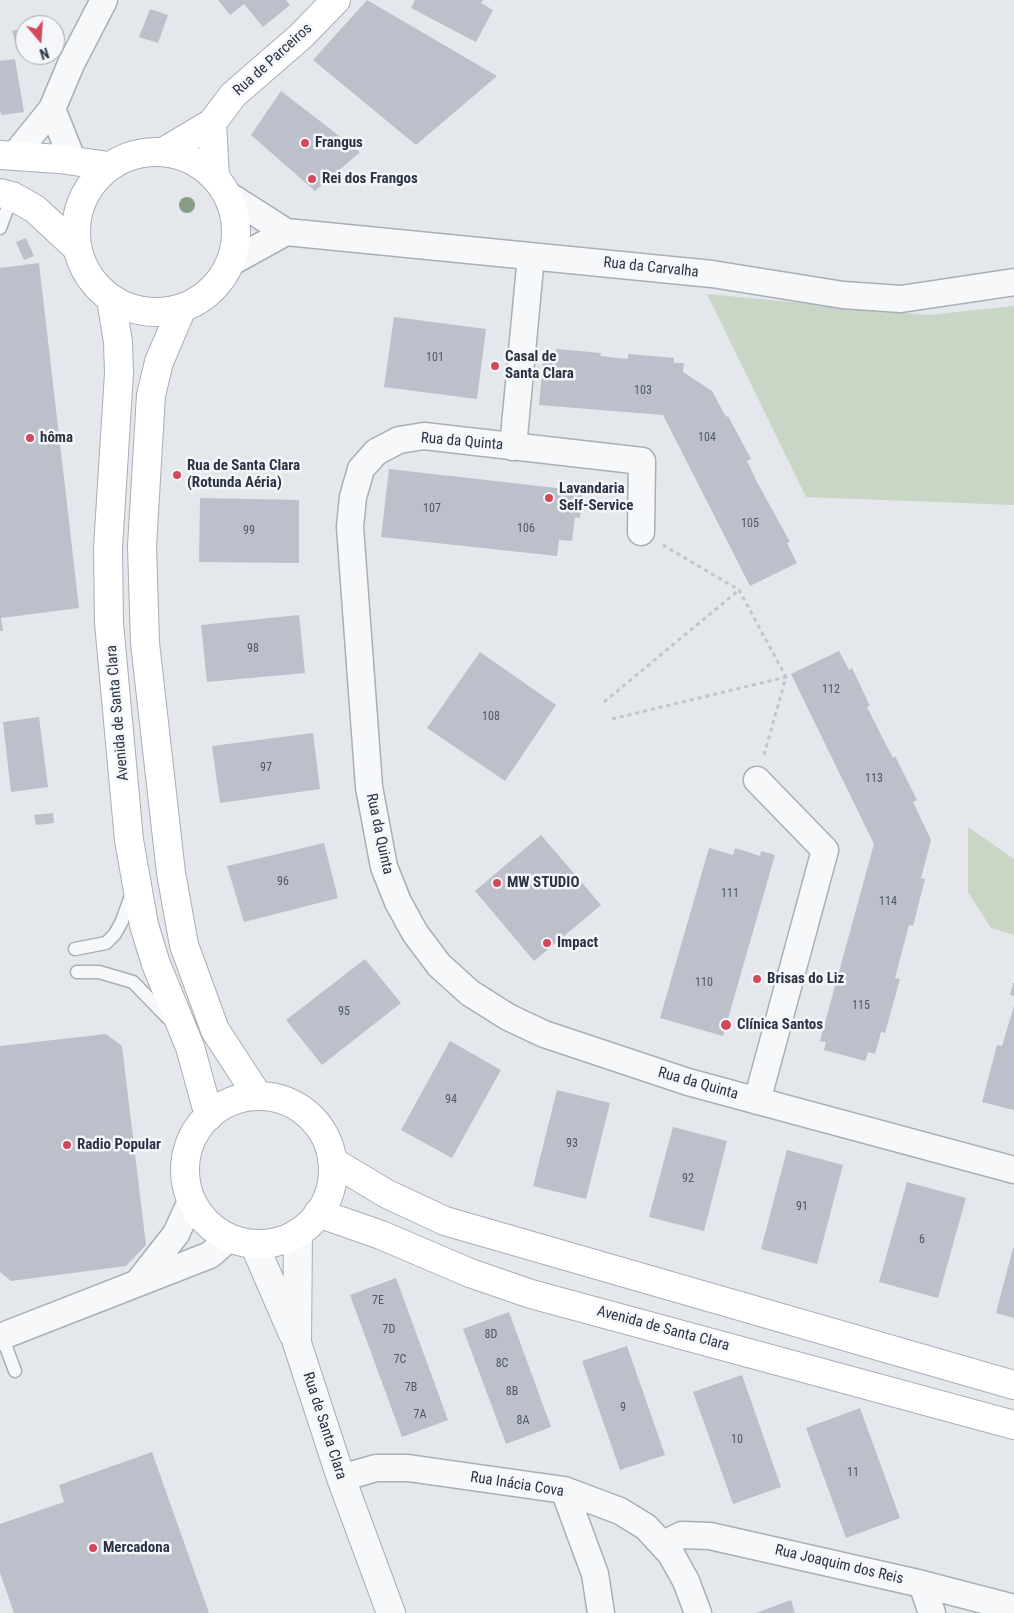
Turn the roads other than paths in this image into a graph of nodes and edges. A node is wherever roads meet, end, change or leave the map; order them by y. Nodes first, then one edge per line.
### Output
1 (104, 0) edge
2 (336, 0) edge
3 (52, 109) junction
4 (212, 122) junction
5 (163, 152) junction
6 (7, 155) edge
7 (73, 161) junction
8 (109, 166) junction
9 (221, 186) junction
10 (6, 195) edge
11 (0, 228) edge
12 (286, 232) junction
13 (77, 248) junction
14 (531, 256) junction
15 (230, 262) junction
16 (1014, 282) edge
17 (111, 299) junction
18 (182, 308) junction
19 (513, 447) junction
20 (641, 532) road end
21 (757, 780) road end
22 (135, 884) junction
23 (75, 949) dead end
24 (77, 972) dead end
25 (190, 1047) junction
26 (258, 1096) junction
27 (757, 1100) junction
28 (208, 1116) junction
29 (332, 1161) junction
30 (1014, 1170) edge
31 (192, 1201) junction
32 (318, 1213) junction
33 (298, 1233) junction
34 (242, 1241) junction
35 (138, 1281) junction
36 (1, 1336) edge
37 (297, 1343) junction
38 (15, 1371) dead end
39 (1014, 1385) edge
40 (1014, 1425) edge
41 (340, 1478) junction
42 (564, 1490) junction
43 (664, 1544) junction
44 (922, 1584) junction
45 (1014, 1608) edge
46 (391, 1613) edge
47 (601, 1613) edge
48 (698, 1613) edge
49 (932, 1613) edge

1 - 3 street
2 - 4 main road, Rua de Parceiros
3 - 6 street
3 - 7 street
4 - 5 main road, Rua de Parceiros
4 - 9 main road
5 - 8 main road
5 - 9 main road
6 - 7 main road
7 - 8 main road
8 - 13 main road
9 - 12 street, Rua da Carvalha
9 - 15 main road
10 - 11 lane
10 - 13 main road
12 - 14 street, Rua da Carvalha
12 - 15 street
13 - 17 main road
14 - 16 street, Rua da Carvalha
14 - 19 street
15 - 18 main road
17 - 18 main road
17 - 22 main road, Avenida de Santa Clara
18 - 26 main road
19 - 20 street, Rua da Quinta
19 - 27 street, Rua da Quinta
21 - 27 street
22 - 23 lane
22 - 25 main road, Avenida de Santa Clara
24 - 25 lane
25 - 28 main road, Avenida de Santa Clara
26 - 28 main road
26 - 29 main road
27 - 30 street, Rua da Quinta
28 - 31 main road
29 - 32 main road
29 - 39 main road
31 - 34 main road
31 - 35 street
32 - 33 main road
32 - 40 main road, Avenida de Santa Clara
33 - 34 main road
33 - 37 street, Rua de Santa Clara
34 - 35 street
34 - 37 street
35 - 36 street
36 - 38 lane
37 - 41 street, Rua de Santa Clara
41 - 42 street, Rua Inácia Cova
41 - 46 street, Rua de Santa Clara
42 - 43 street, Rua Inácia Cova
42 - 47 street
43 - 44 street, Rua Joaquim dos Reis
43 - 48 street, Rua Inácia Cova
44 - 45 street, Rua Joaquim dos Reis
44 - 49 street

